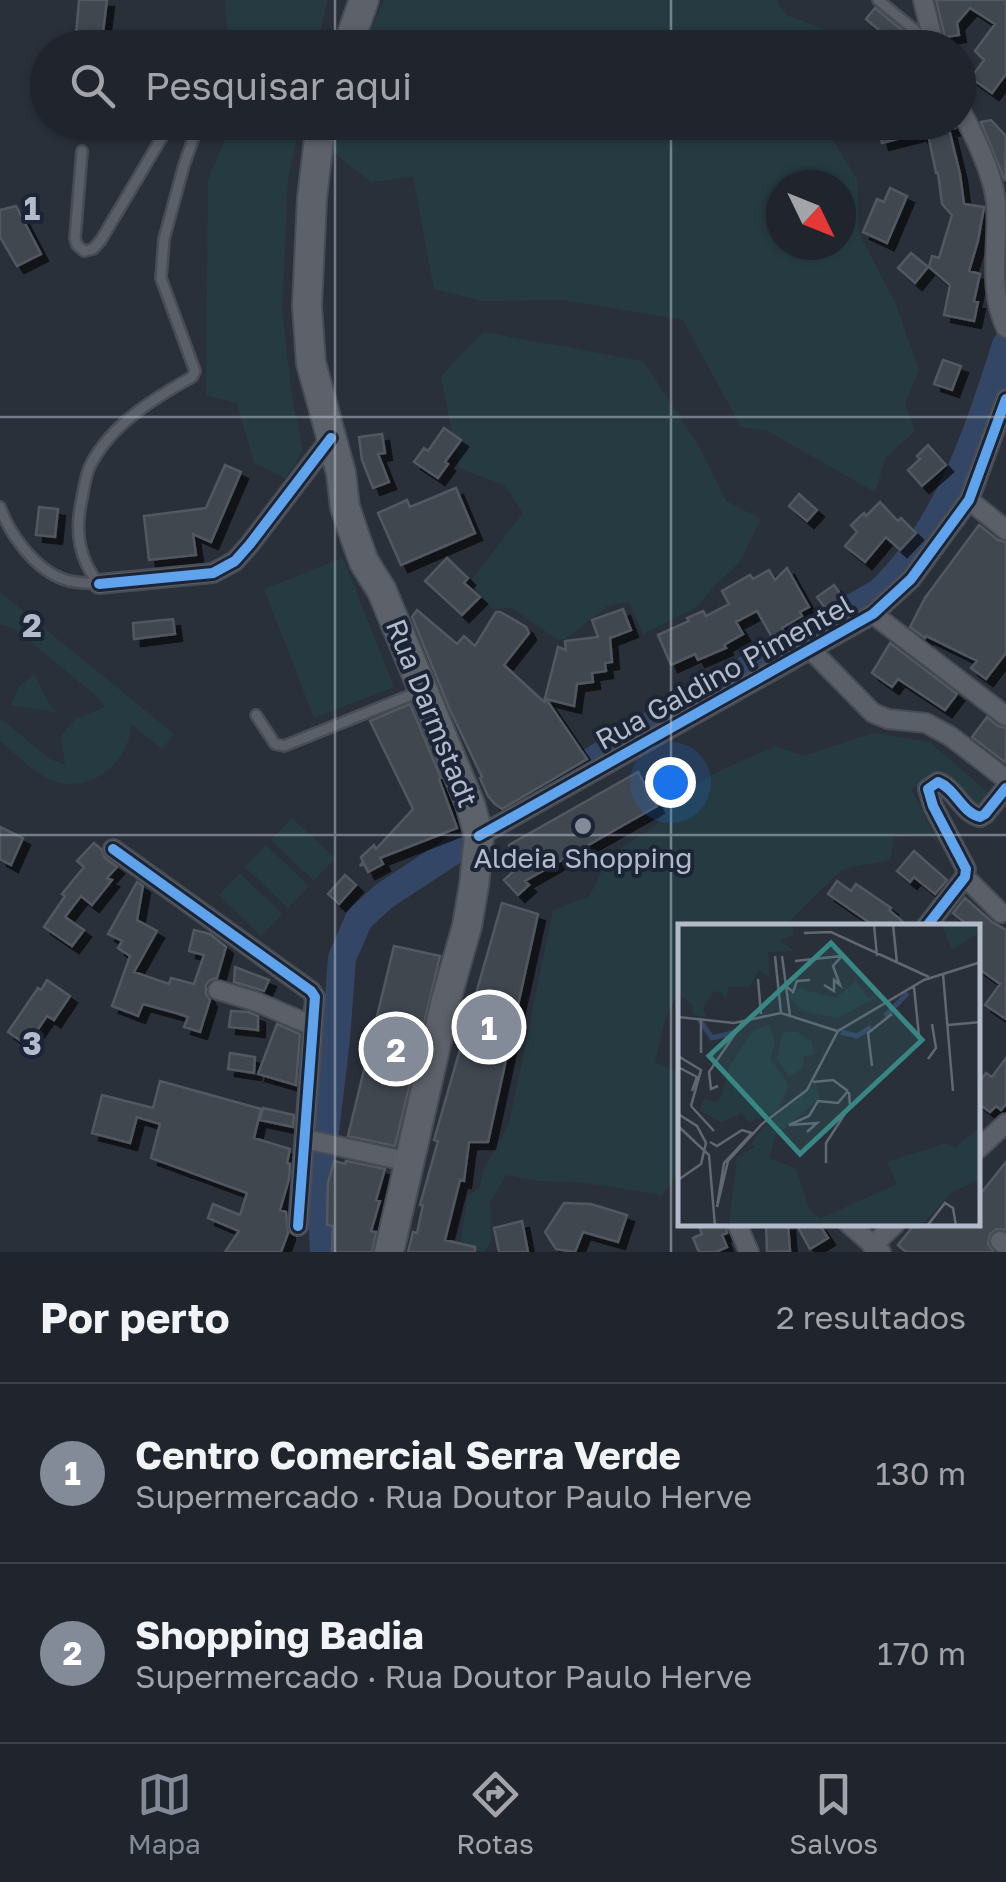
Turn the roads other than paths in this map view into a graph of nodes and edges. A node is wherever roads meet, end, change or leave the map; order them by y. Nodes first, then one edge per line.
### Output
1 (351, 0) edge
2 (364, 0) edge
3 (878, 0) edge
4 (923, 0) edge
5 (341, 30) edge
6 (353, 30) edge
7 (914, 30) edge
8 (930, 30) edge
9 (160, 140) edge
10 (193, 140) edge
11 (319, 140) edge
12 (975, 140) edge
13 (82, 151) dead end
14 (1001, 193) edge
15 (1004, 323) edge
16 (1006, 399) edge
17 (331, 438) junction
18 (969, 500) junction
19 (0, 507) edge
20 (1006, 530) edge
21 (99, 584) junction
22 (873, 614) junction
23 (810, 649) junction
24 (423, 690) junction
25 (256, 716) dead end
26 (1006, 716) edge
27 (1006, 779) edge
28 (1006, 788) edge
29 (479, 836) junction
30 (113, 849) dead end
31 (965, 877) junction
32 (1001, 914) dead end
33 (928, 924) edge
34 (218, 990) dead end
35 (312, 1026) junction
36 (1006, 1122) edge
37 (309, 1141) junction
38 (981, 1146) edge
39 (410, 1162) junction
40 (298, 1226) dead end
41 (738, 1227) edge
42 (852, 1227) edge
43 (892, 1227) edge
44 (873, 1250) edge
45 (390, 1252) edge
46 (748, 1252) edge

1 - 5 main road
2 - 6 main road
3 - 7 lane
4 - 8 street
9 - 13 lane
10 - 21 lane
11 - 17 main road, Rua Darmstadt
12 - 14 street
14 - 15 street
16 - 18 street, Rua Galdino Pimentel
17 - 21 street
17 - 24 main road, Rua Darmstadt
18 - 20 street
18 - 22 street, Rua Galdino Pimentel
19 - 21 lane
22 - 23 street, Rua Galdino Pimentel
22 - 26 street
23 - 27 street
23 - 29 street, Rua Galdino Pimentel
24 - 25 lane
24 - 29 main road, Rua Darmstadt
28 - 31 street
29 - 39 main road
30 - 35 street
31 - 32 street
31 - 33 street
34 - 35 street
35 - 37 street
36 - 38 street
37 - 39 street
37 - 40 street
39 - 45 main road
41 - 46 street
42 - 44 street
43 - 44 street

